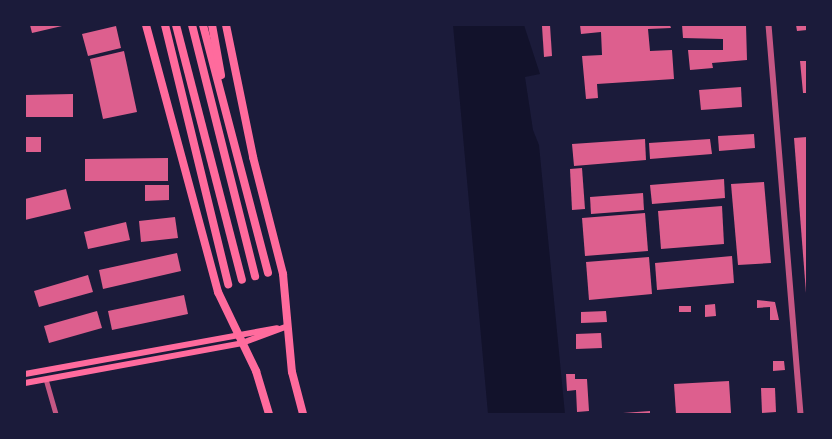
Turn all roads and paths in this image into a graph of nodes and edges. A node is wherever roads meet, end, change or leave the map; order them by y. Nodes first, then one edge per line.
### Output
1 (146, 25) edge
2 (165, 25) edge
3 (176, 25) edge
4 (192, 25) edge
5 (203, 25) edge
6 (212, 25) edge
7 (226, 25) edge
8 (769, 25) edge
9 (227, 111) junction
10 (268, 274) dead end
11 (255, 276) dead end
12 (242, 280) dead end
13 (228, 284) dead end
14 (288, 326) junction
15 (237, 333) junction
16 (242, 343) junction
17 (25, 374) edge
18 (46, 380) junction
19 (25, 383) edge
20 (56, 414) edge
21 (269, 414) edge
22 (303, 414) edge
23 (801, 414) edge

1 - 15 main road
2 - 13 main road
3 - 12 main road
4 - 11 main road
5 - 9 main road
6 - 9 main road
7 - 14 main road
8 - 23 street
9 - 10 main road
14 - 15 main road
14 - 16 main road
14 - 22 main road
15 - 16 main road
15 - 17 main road
16 - 18 main road
16 - 21 main road
18 - 19 main road
18 - 20 street

